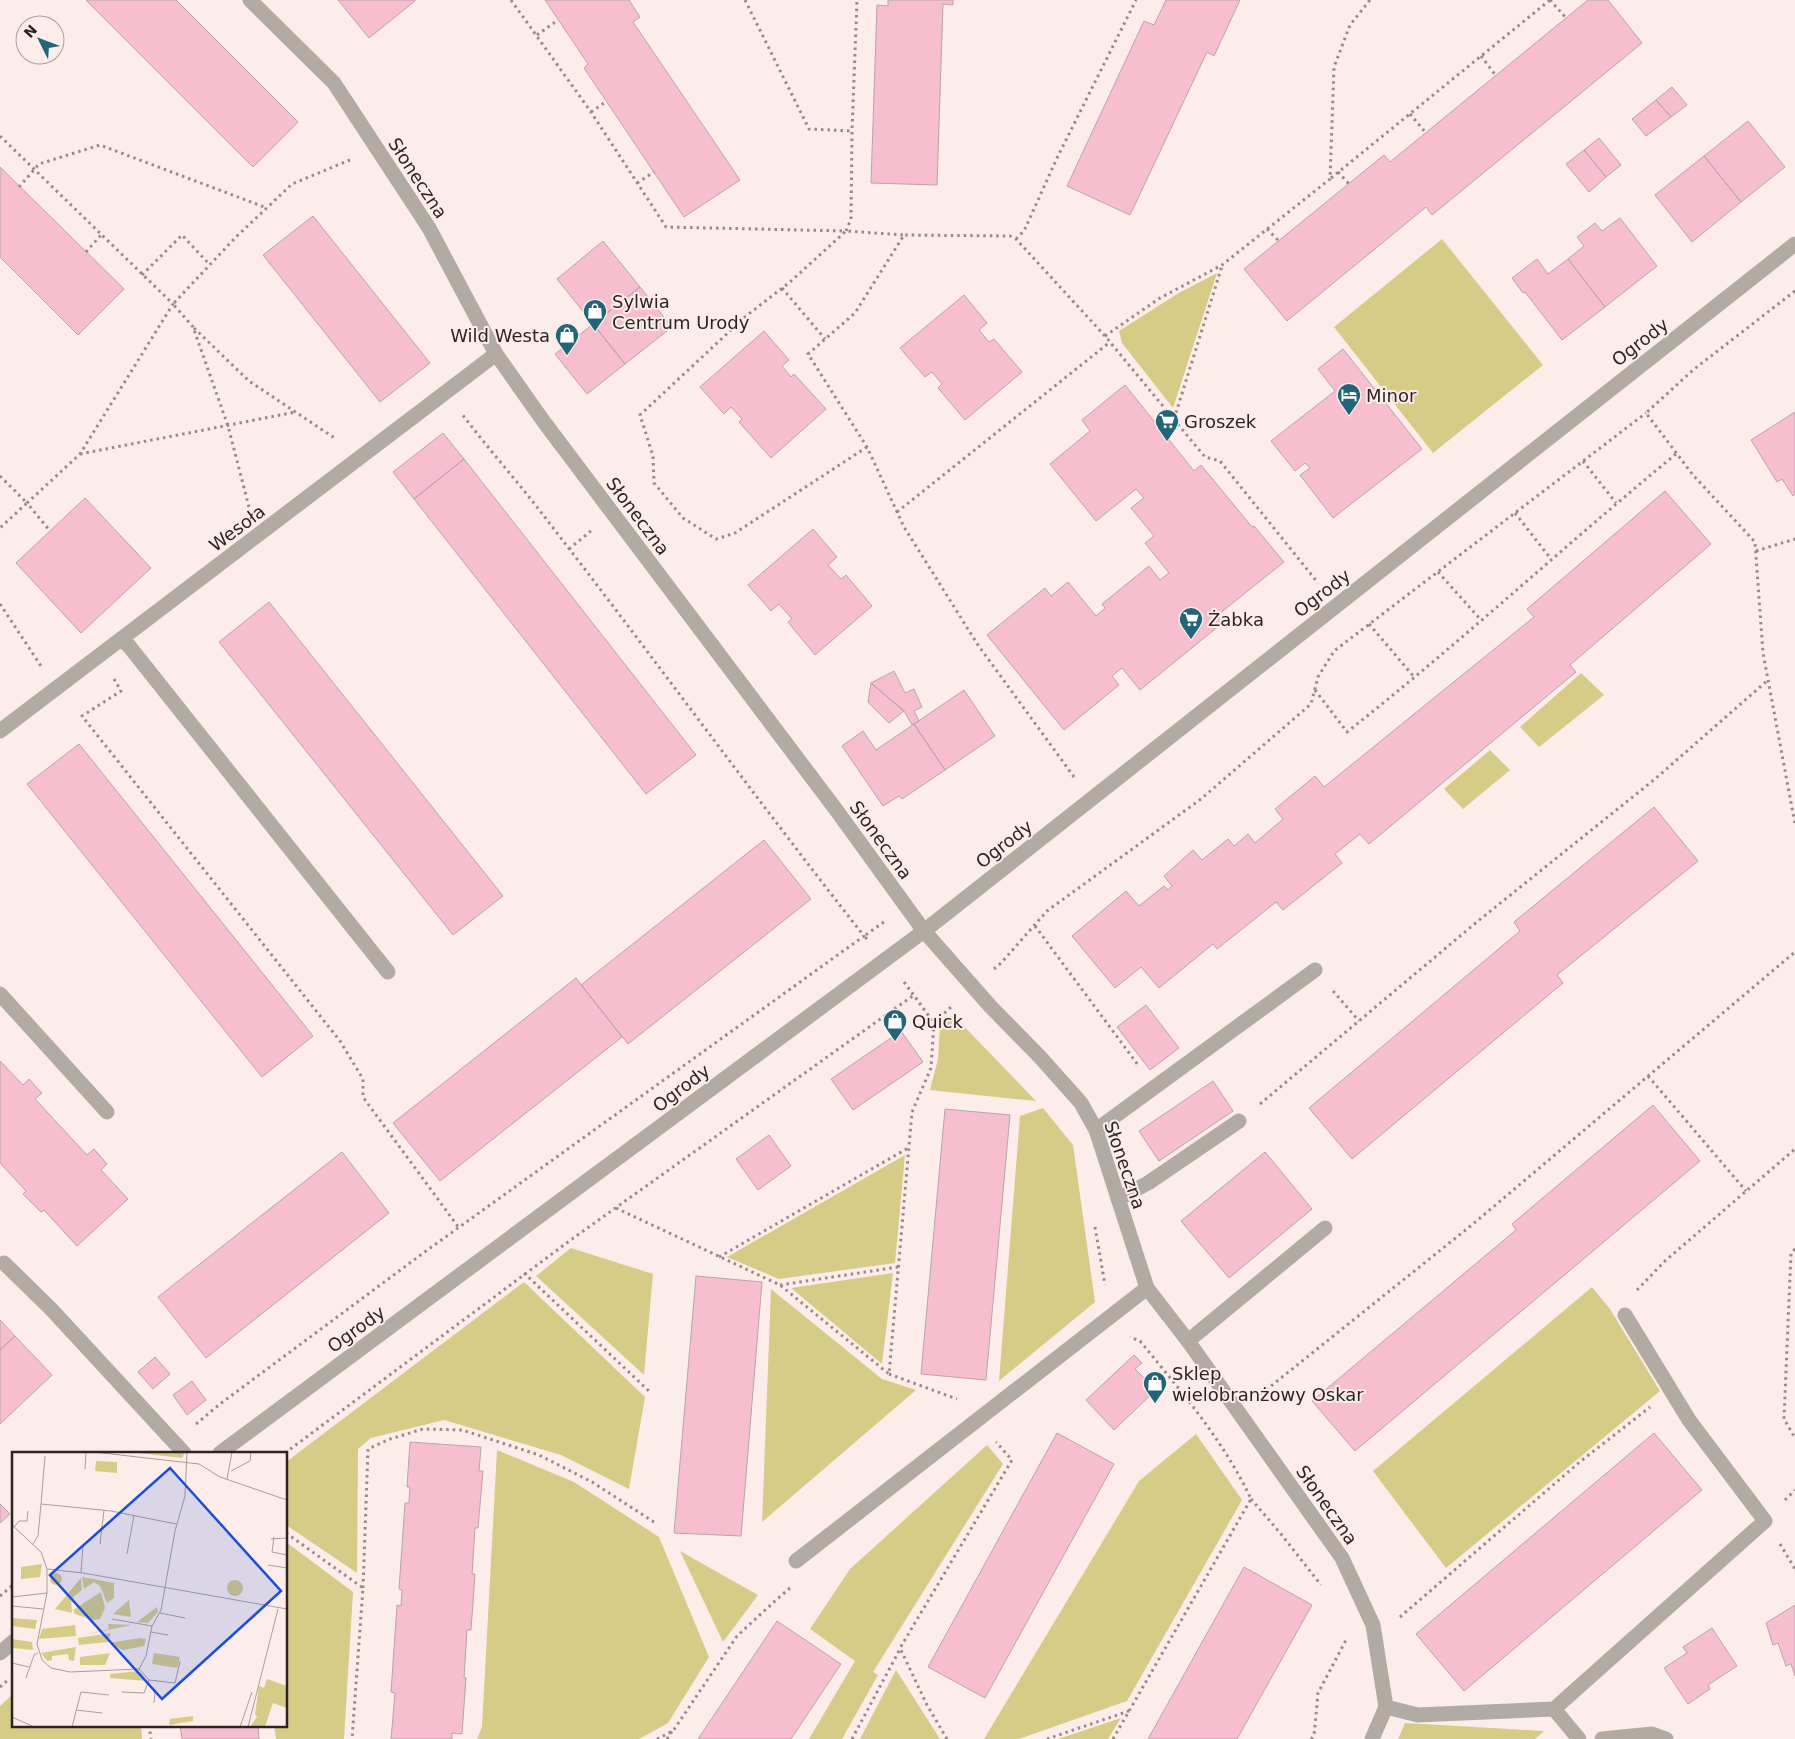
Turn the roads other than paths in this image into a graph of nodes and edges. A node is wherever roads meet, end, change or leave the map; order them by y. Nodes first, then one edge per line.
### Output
1 (250, 0) edge
2 (1795, 244) edge
3 (496, 354) junction
4 (121, 638) junction
5 (0, 731) edge
6 (924, 931) junction
7 (1315, 970) road end
8 (388, 972) dead end
9 (0, 994) edge
10 (107, 1112) dead end
11 (1239, 1121) road end
12 (1096, 1130) junction
13 (1118, 1199) junction
14 (1325, 1228) dead end
15 (4, 1263) dead end
16 (1147, 1288) junction
17 (1625, 1315) road end
18 (1188, 1341) junction
19 (180, 1448) edge
20 (221, 1452) edge
21 (796, 1561) dead end
22 (12, 1643) edge
23 (0, 1653) edge
24 (1386, 1707) junction
25 (1554, 1709) junction
26 (1372, 1739) edge
27 (1579, 1739) edge
28 (1602, 1739) edge
29 (1666, 1739) edge

1 - 3 street, Słoneczna
2 - 6 street, Ogrody
3 - 4 street, Wesoła
3 - 6 street, Słoneczna
4 - 5 street, Wesoła
4 - 8 street
6 - 12 street, Słoneczna
6 - 20 street, Ogrody
7 - 12 street
9 - 10 street
11 - 13 street
12 - 13 street, Słoneczna
13 - 16 street, Słoneczna
14 - 18 street
15 - 19 street
16 - 18 street, Słoneczna
16 - 21 street
17 - 25 street
18 - 24 street, Słoneczna
22 - 23 street
24 - 25 street
24 - 26 street
25 - 27 street
28 - 29 street

